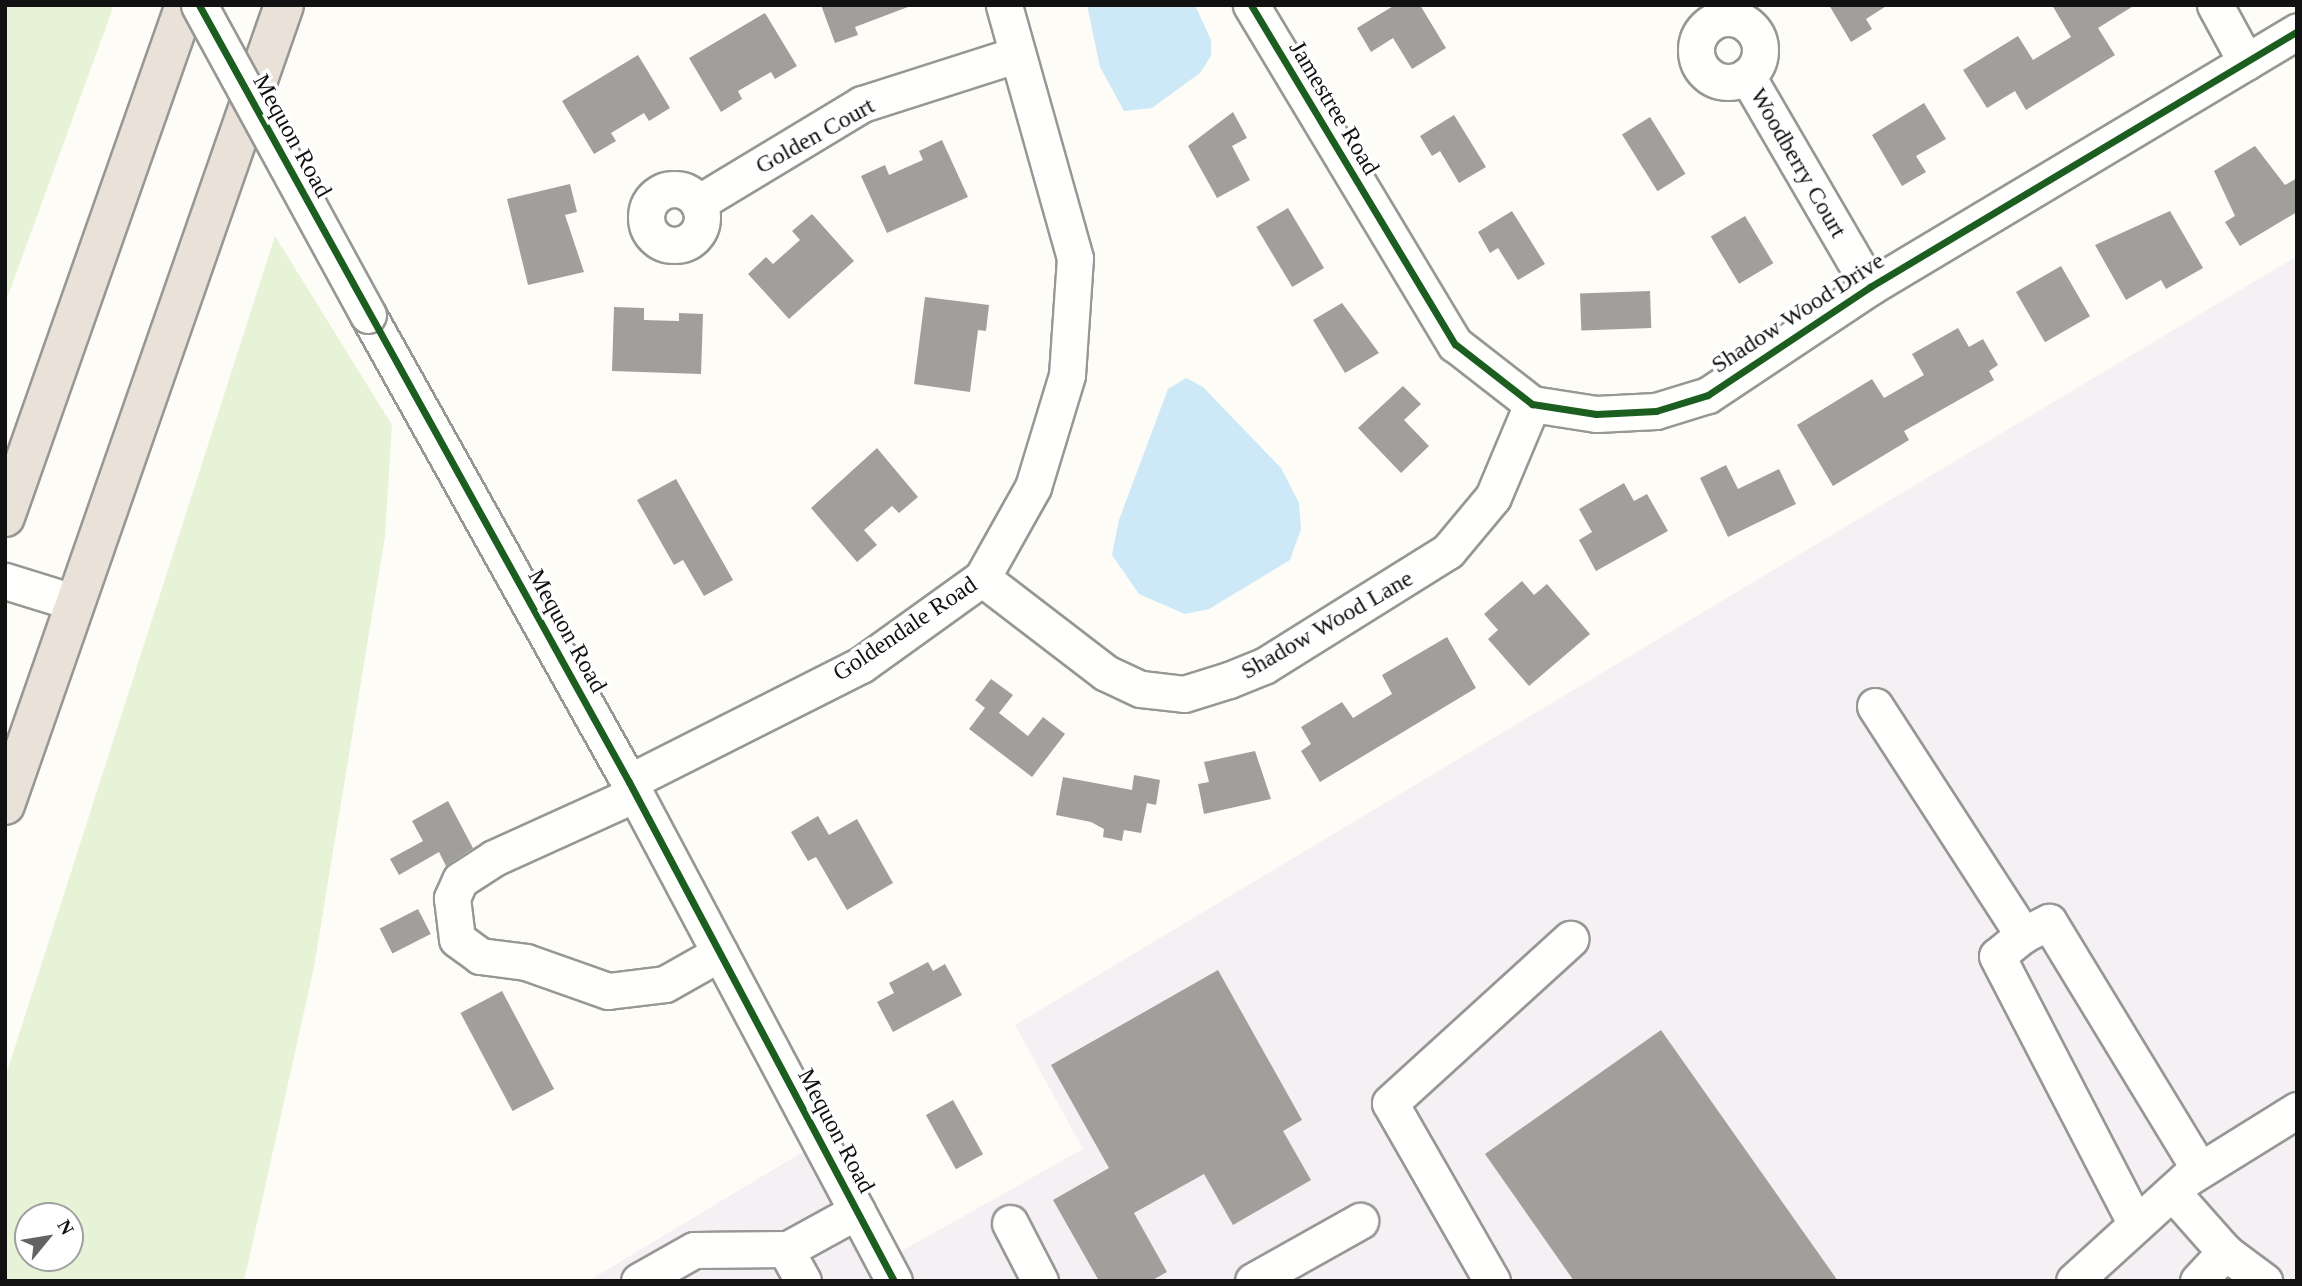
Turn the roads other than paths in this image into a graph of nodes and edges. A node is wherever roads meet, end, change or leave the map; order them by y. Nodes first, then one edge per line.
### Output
1 (184, 5) edge
2 (199, 5) edge
3 (284, 5) edge
4 (1004, 5) edge
5 (1251, 5) edge
6 (2215, 5) edge
7 (2297, 31) edge
8 (1016, 55) junction
9 (2246, 62) junction
10 (1747, 76) dead end
11 (698, 203) dead end
12 (1870, 288) junction
13 (1532, 404) junction
14 (5, 517) edge
15 (982, 578) junction
16 (5, 581) edge
17 (75, 603) junction
18 (1875, 706) dead end
19 (632, 788) junction
20 (5, 806) edge
21 (2023, 935) junction
22 (1570, 939) dead end
23 (720, 953) junction
24 (2297, 1110) edge
25 (2200, 1170) junction
26 (2172, 1192) junction
27 (858, 1211) junction
28 (1360, 1221) dead end
29 (1010, 1223) dead end
30 (2136, 1224) junction
31 (787, 1249) junction
32 (2225, 1252) junction
33 (639, 1281) edge
34 (803, 1281) edge
35 (894, 1281) edge
36 (1040, 1281) edge
37 (1253, 1281) edge
38 (1492, 1281) edge
39 (2074, 1281) edge
40 (2198, 1281) edge
41 (2264, 1281) edge

1 - 14 highway
2 - 19 street, Mequon Road, bridge
3 - 17 highway
4 - 8 street, Goldendale Road
5 - 13 street, Jamestree Road
6 - 9 street
7 - 9 street, Shadow Wood Drive
8 - 11 street, Golden Court
8 - 15 street, Goldendale Road
9 - 12 street, Shadow Wood Drive
10 - 12 street, Woodberry Court
12 - 13 street, Shadow Wood Drive
13 - 15 street, Shadow Wood Lane
15 - 19 street, Goldendale Road
16 - 17 street
17 - 20 highway
18 - 21 street
19 - 23 street, Mequon Road
19 - 23 street, Goldendale Road
21 - 25 street
21 - 30 street
22 - 38 street
23 - 27 street, Mequon Road
24 - 25 street
25 - 26 street
26 - 30 street
26 - 32 street
27 - 31 street
27 - 35 street, Mequon Road
28 - 37 street
29 - 36 street
30 - 39 street
31 - 33 street
31 - 34 street
32 - 40 street
32 - 41 street

